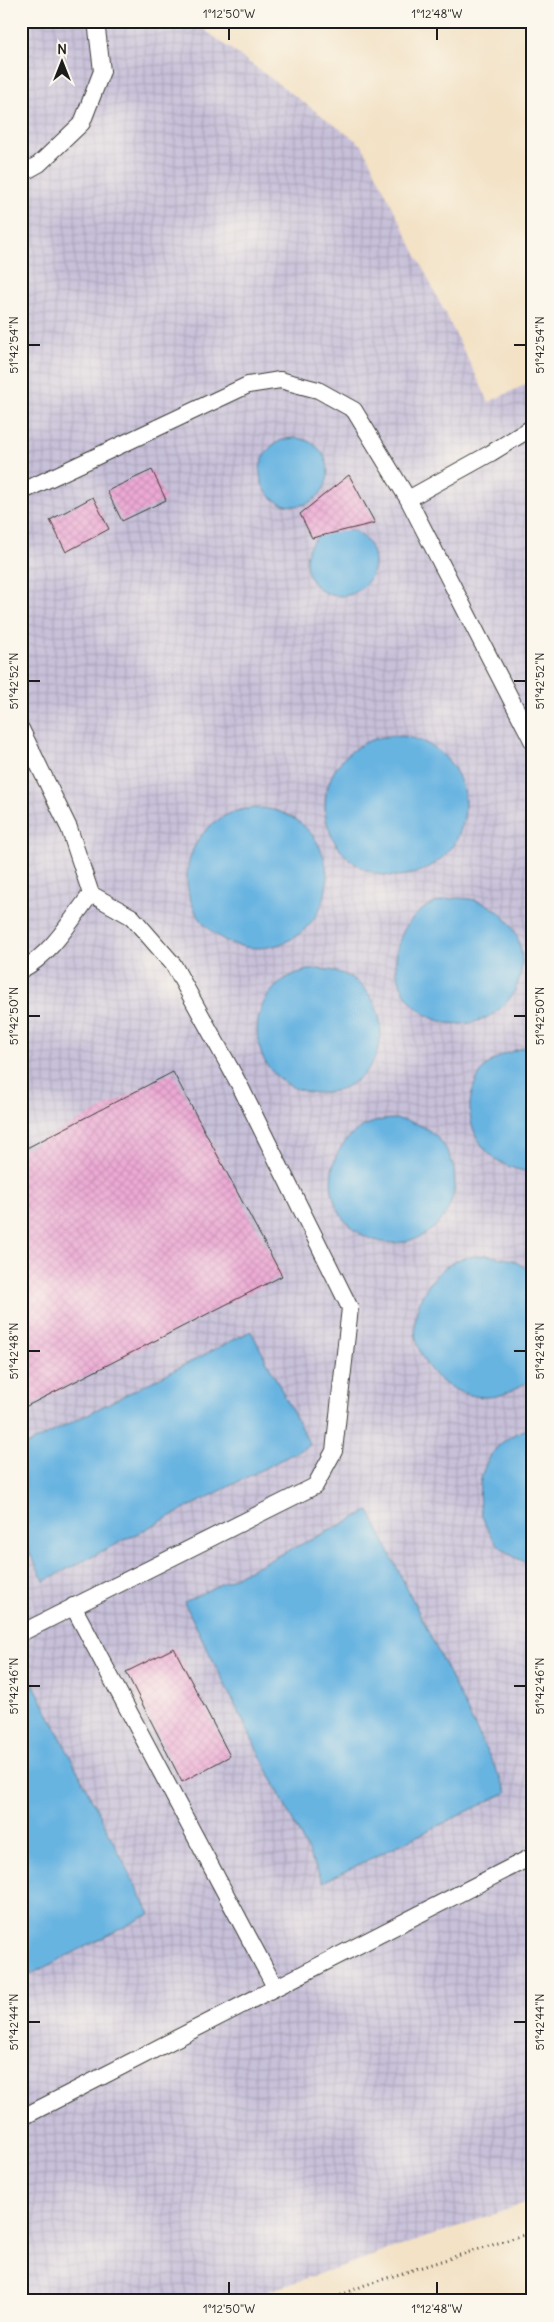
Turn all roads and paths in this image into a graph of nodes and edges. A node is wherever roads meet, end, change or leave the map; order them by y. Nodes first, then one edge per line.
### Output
1 (96, 21) edge
2 (21, 174) edge
3 (533, 426) edge
4 (21, 492) edge
5 (408, 498) junction
6 (21, 729) edge
7 (533, 742) edge
8 (91, 894) junction
9 (21, 970) edge
10 (73, 1606) junction
11 (21, 1633) edge
12 (533, 1856) edge
13 (275, 1987) junction
14 (21, 2118) edge
15 (533, 2232) edge
16 (327, 2301) edge

1 - 2 lane
3 - 5 lane
4 - 5 lane
5 - 7 lane
6 - 8 lane
8 - 9 lane
8 - 10 lane
10 - 11 lane
10 - 13 lane
12 - 13 lane
13 - 14 lane
15 - 16 path

